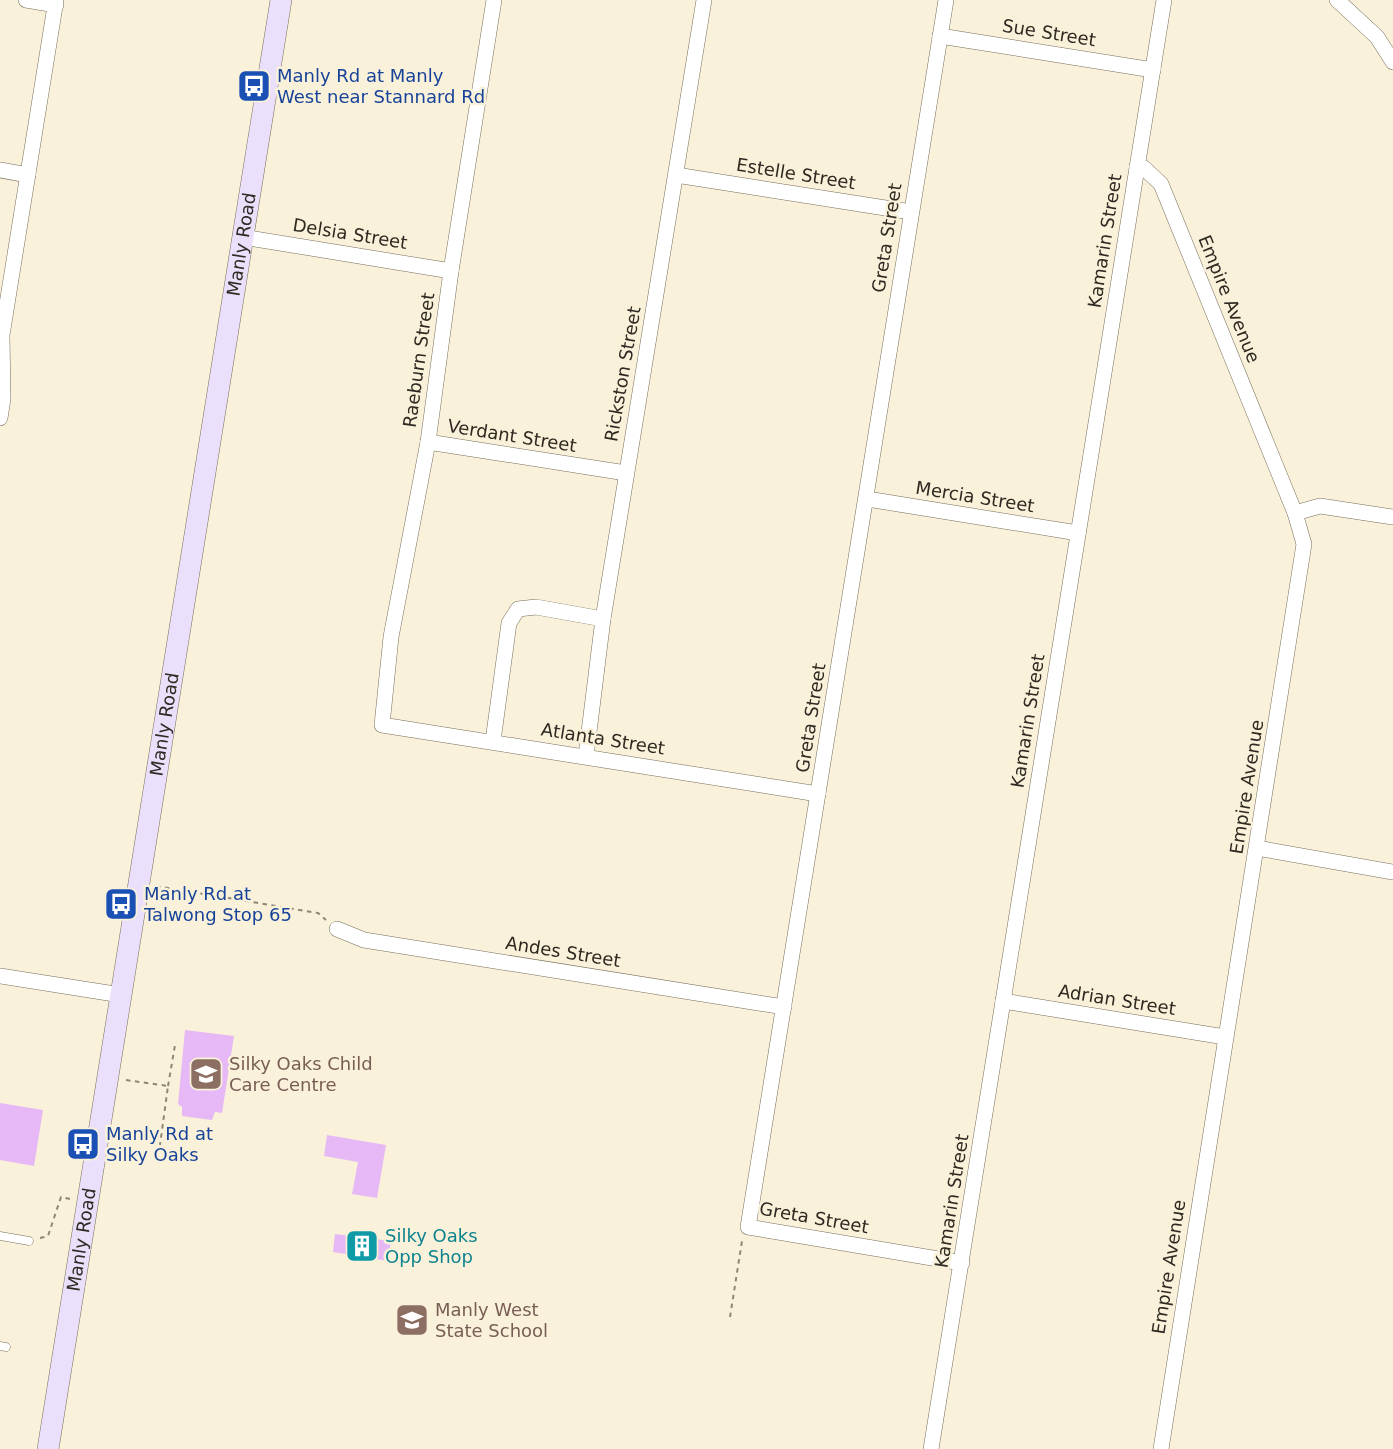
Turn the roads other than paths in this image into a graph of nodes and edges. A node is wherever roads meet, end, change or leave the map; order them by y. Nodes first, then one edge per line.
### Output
1 (26, 0) edge
2 (281, 0) edge
3 (494, 0) edge
4 (704, 0) edge
5 (946, 0) edge
6 (1164, 0) edge
7 (1337, 0) edge
8 (56, 2) edge
9 (940, 36) junction
10 (1393, 62) edge
11 (1153, 70) junction
12 (1137, 166) junction
13 (0, 170) edge
14 (28, 175) junction
15 (676, 175) junction
16 (911, 212) junction
17 (243, 237) junction
18 (451, 271) junction
19 (1, 371) edge
20 (0, 418) edge
21 (428, 442) junction
22 (626, 472) junction
23 (867, 499) junction
24 (1295, 513) junction
25 (1393, 517) edge
26 (1078, 533) junction
27 (603, 619) junction
28 (382, 725) joint
29 (493, 741) junction
30 (586, 756) junction
31 (818, 794) junction
32 (1257, 848) junction
33 (1393, 872) edge
34 (337, 929) road end
35 (0, 976) edge
36 (121, 995) junction
37 (1003, 1001) junction
38 (784, 1007) junction
39 (1225, 1037) junction
40 (0, 1236) edge
41 (29, 1241) road end
42 (962, 1263) junction
43 (48, 1449) edge
44 (931, 1449) edge
45 (1161, 1449) edge

1 - 8 street
2 - 17 main road, Manly Road
3 - 18 street, Raeburn Street
4 - 15 street, Rickston Street
5 - 9 street, Greta Street
6 - 11 street, Kamarin Street
7 - 10 street
8 - 14 street
9 - 11 street, Sue Street
9 - 16 street, Greta Street
11 - 12 street, Kamarin Street
12 - 24 street, Empire Avenue
12 - 26 street, Kamarin Street
13 - 14 street
14 - 19 street
15 - 16 street, Estelle Street
15 - 22 street, Rickston Street
16 - 23 street, Greta Street
17 - 18 street, Delsia Street
17 - 36 main road, Manly Road
18 - 21 street, Raeburn Street
19 - 20 street
21 - 22 street, Verdant Street
21 - 28 street, Raeburn Street
22 - 27 street, Rickston Street
23 - 26 street, Mercia Street
23 - 31 street, Greta Street
24 - 25 street
24 - 32 street, Empire Avenue
26 - 37 street, Kamarin Street
27 - 29 street
27 - 30 street, Rickston Street
28 - 29 street, Atlanta Street
29 - 30 street, Atlanta Street
30 - 31 street, Atlanta Street
31 - 38 street, Greta Street
32 - 33 street
32 - 39 street, Empire Avenue
34 - 38 street, Andes Street
35 - 36 street
36 - 43 main road, Manly Road
37 - 39 street, Adrian Street
37 - 42 street, Kamarin Street
38 - 42 street, Greta Street
39 - 45 street, Empire Avenue
40 - 41 lane
42 - 44 street, Kamarin Street

